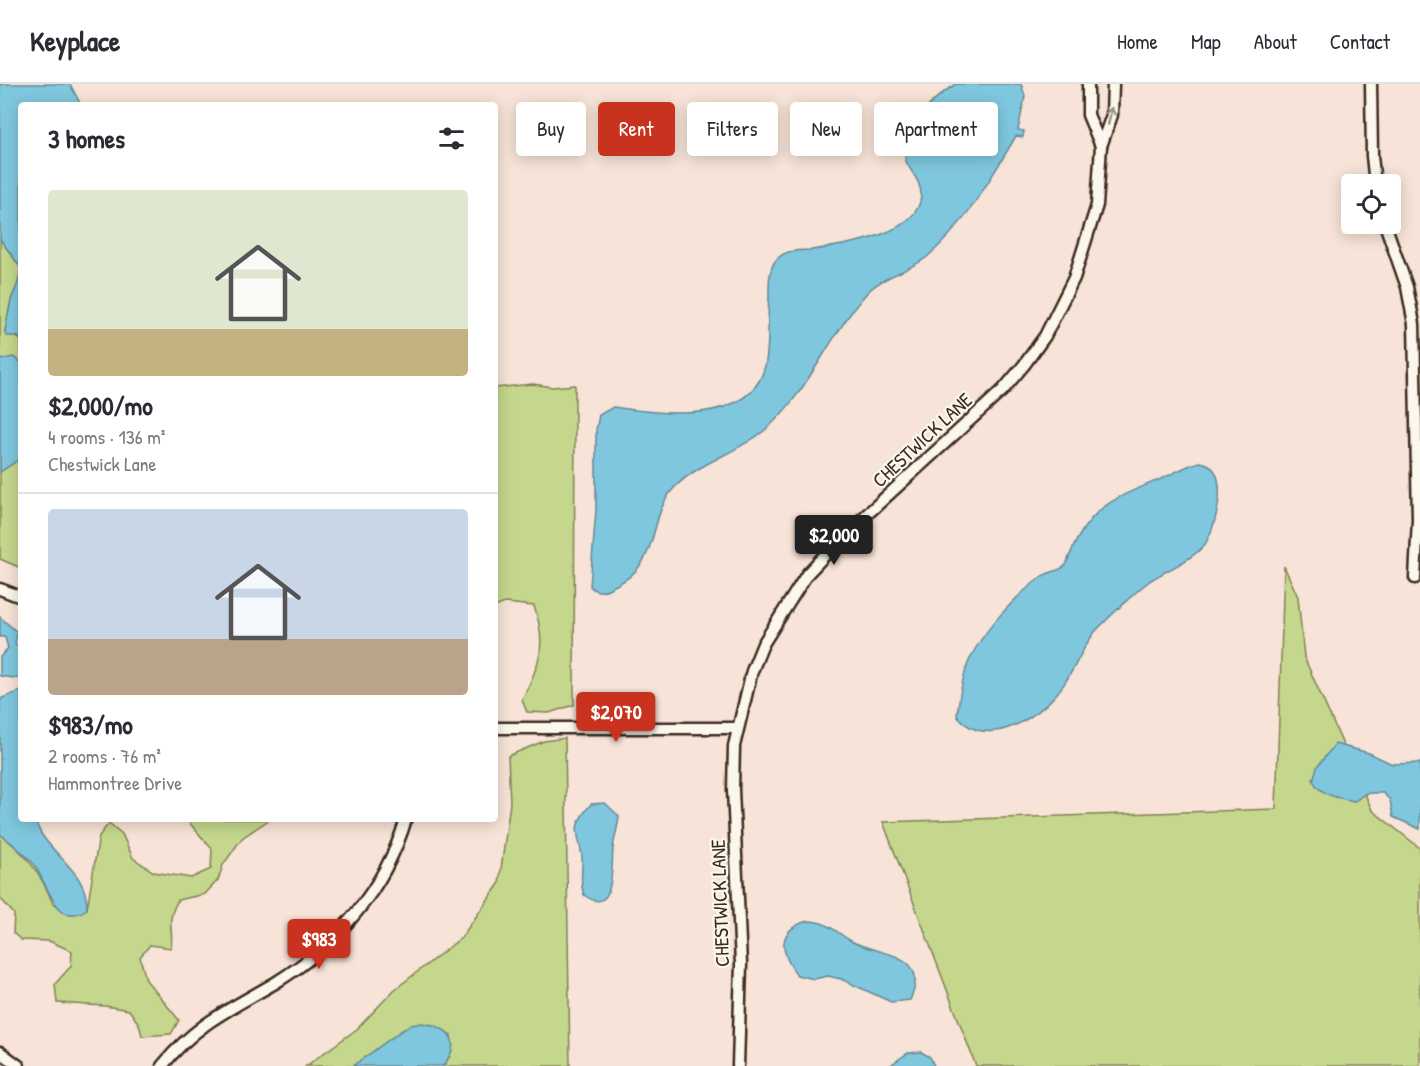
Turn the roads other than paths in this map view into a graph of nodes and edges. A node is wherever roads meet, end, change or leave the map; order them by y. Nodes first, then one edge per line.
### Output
1 (1088, 84) edge
2 (1113, 84) edge
3 (1371, 84) edge
4 (1101, 146) junction
5 (1374, 174) edge
6 (1388, 234) edge
7 (1415, 578) dead end
8 (0, 589) edge
9 (18, 596) edge
10 (498, 728) edge
11 (737, 728) junction
12 (405, 822) edge
13 (0, 1052) edge
14 (19, 1066) edge
15 (162, 1066) edge
16 (738, 1066) edge

1 - 4 street, CHESTWICK LANE
4 -> 2 street, CHESTWICK LANE
3 - 5 street
4 - 11 street, CHESTWICK LANE
6 - 7 street
8 - 9 street
10 - 11 street
11 - 16 street, CHESTWICK LANE
12 - 15 street
13 - 14 street

